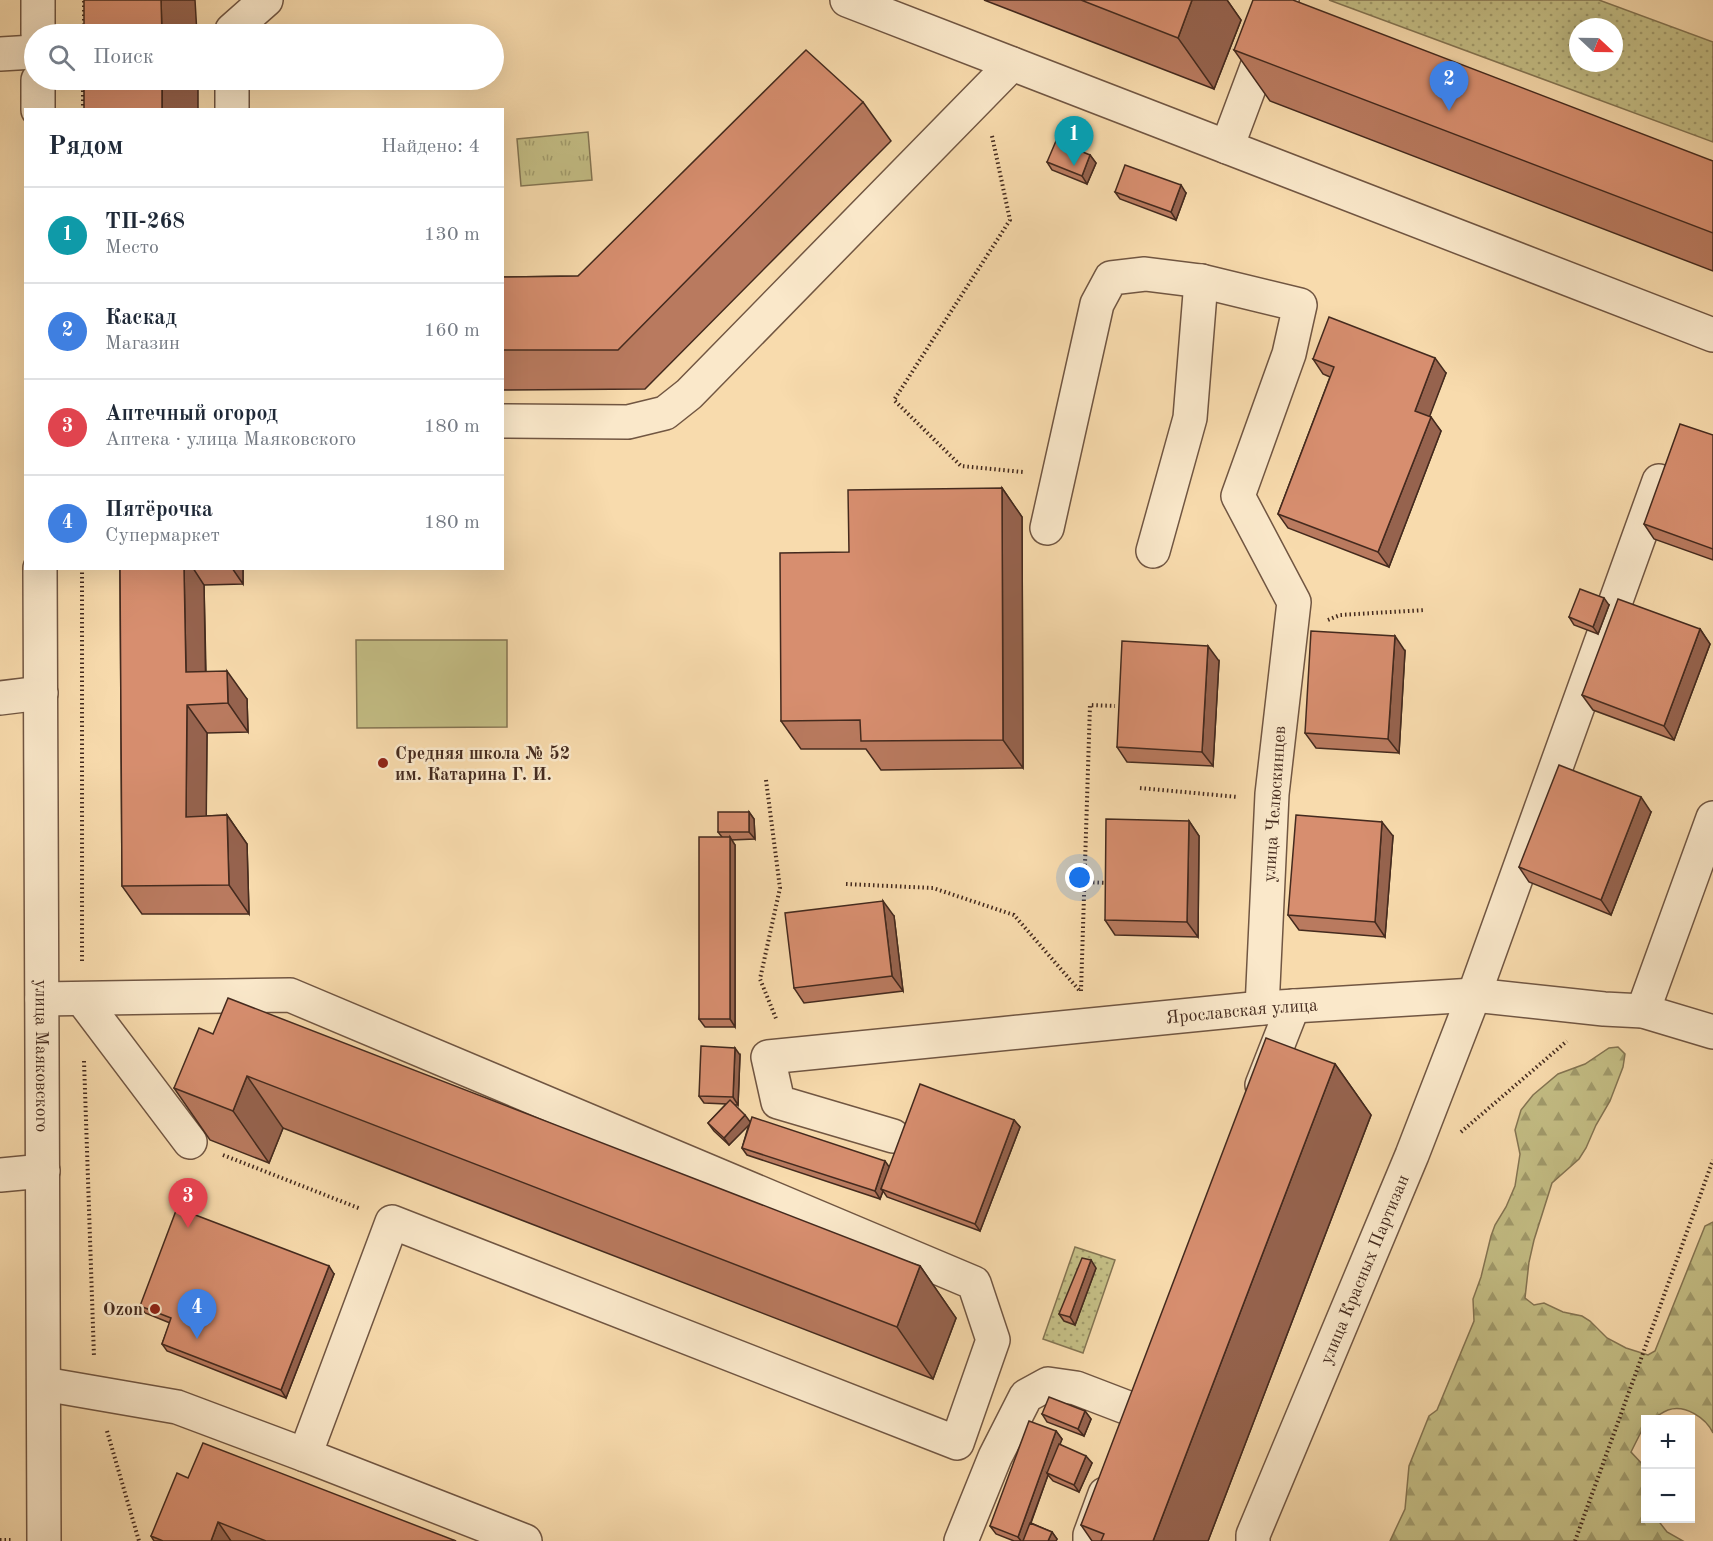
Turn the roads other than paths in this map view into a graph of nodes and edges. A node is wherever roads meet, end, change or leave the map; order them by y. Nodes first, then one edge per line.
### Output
1 (38, 0) edge
2 (266, 0) edge
3 (847, 0) edge
4 (1282, 0) edge
5 (231, 22) edge
6 (38, 24) edge
7 (24, 53) edge
8 (0, 54) edge
9 (1012, 64) junction
10 (38, 90) edge
11 (232, 90) edge
12 (38, 108) edge
13 (232, 108) edge
14 (1227, 147) junction
15 (1201, 281) junction
16 (1713, 335) edge
17 (504, 421) edge
18 (1670, 451) edge
19 (1047, 528) dead end
20 (1152, 551) dead end
21 (40, 570) edge
22 (40, 693) junction
23 (0, 698) edge
24 (1713, 818) edge
25 (1474, 995) junction
26 (42, 999) junction
27 (82, 999) junction
28 (1277, 1007) junction
29 (1643, 1011) junction
30 (1713, 1032) edge
31 (1251, 1115) edge
32 (892, 1136) dead end
33 (190, 1142) edge
34 (43, 1171) junction
35 (0, 1175) edge
36 (44, 1384) junction
37 (1136, 1412) edge
38 (957, 1443) junction
39 (305, 1455) junction
40 (994, 1457) junction
41 (1115, 1467) edge
42 (44, 1541) edge
43 (525, 1541) edge
44 (961, 1541) edge
45 (1090, 1541) edge
46 (1253, 1541) edge

1 - 6 street
2 - 5 street
3 - 9 street
4 - 14 street
7 - 8 street
9 - 14 street
9 - 17 street
10 - 12 street
11 - 13 street
14 - 16 street
15 - 19 street
15 - 20 street
15 - 28 street, улица Челюскинцев
18 - 25 street, улица Красных Партизан
21 - 22 street, улица Маяковского
22 - 23 street
22 - 26 street, улица Маяковского
24 - 29 street
25 - 28 street, Ярославская улица
25 - 29 street, Ярославская улица
25 - 46 street, улица Красных Партизан
26 - 27 street
26 - 34 street, улица Маяковского
27 - 33 street
27 - 38 street
28 - 31 street, улица Челюскинцев
28 - 32 street, Ярославская улица
29 - 30 street, Ярославская улица
34 - 35 street
34 - 36 street, улица Маяковского
36 - 39 street
36 - 42 street, улица Маяковского
37 - 40 street
38 - 39 street
38 - 40 street
39 - 43 street
40 - 44 street
41 - 45 street

